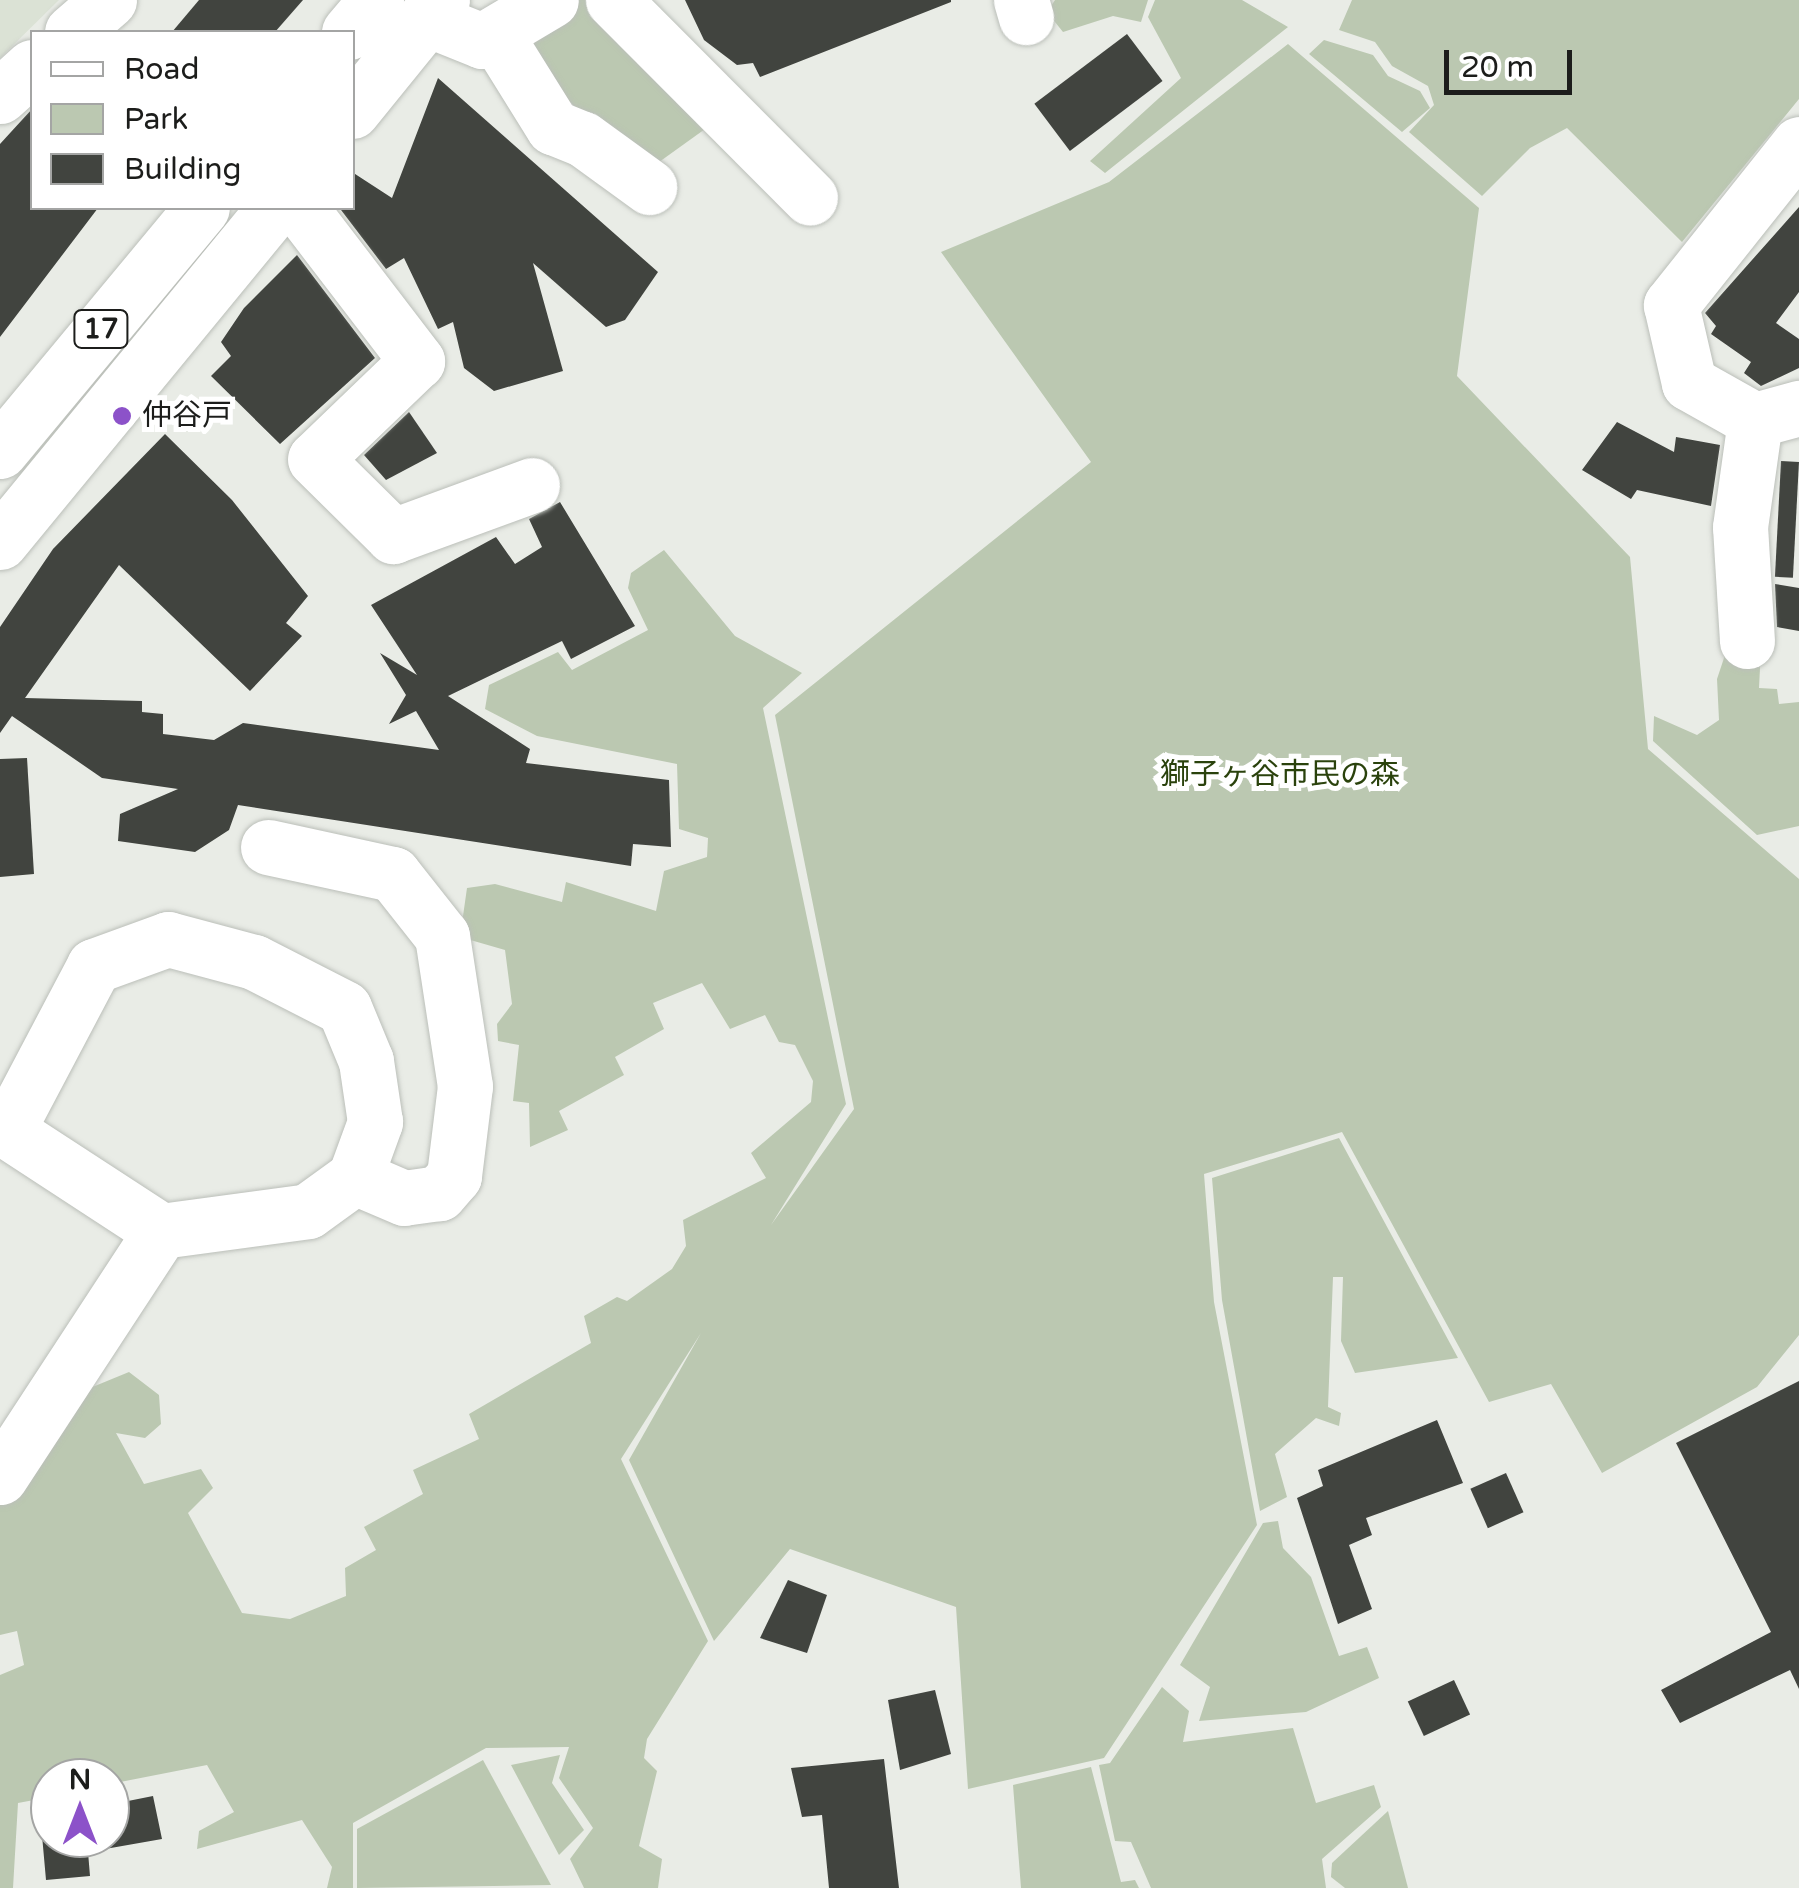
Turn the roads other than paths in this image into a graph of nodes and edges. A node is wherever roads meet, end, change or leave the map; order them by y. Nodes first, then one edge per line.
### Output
1 (110, 0) edge
2 (551, 0) edge
3 (612, 0) edge
4 (414, 6) edge
5 (74, 30) edge
6 (354, 30) edge
7 (495, 34) junction
8 (30, 69) edge
9 (0, 96) edge
10 (355, 105) edge
11 (1799, 144) edge
12 (648, 187) dead end
13 (810, 198) dead end
14 (200, 210) edge
15 (272, 210) edge
16 (302, 210) edge
17 (1777, 414) edge
18 (0, 451) edge
19 (532, 486) dead end
20 (0, 542) edge
21 (1747, 642) dead end
22 (268, 847) dead end
23 (4, 1127) edge
24 (355, 1177) junction
25 (161, 1231) junction
26 (0, 1477) edge

1 - 5 street
2 - 7 street
3 - 13 street
4 - 6 street
4 - 7 street
4 - 10 street
7 - 12 street
8 - 9 street
11 - 17 street
14 - 18 street, 17
15 - 20 street, 17
16 - 19 street
17 - 21 street
22 - 24 street
23 - 24 street
23 - 25 street
24 - 25 street
25 - 26 street

